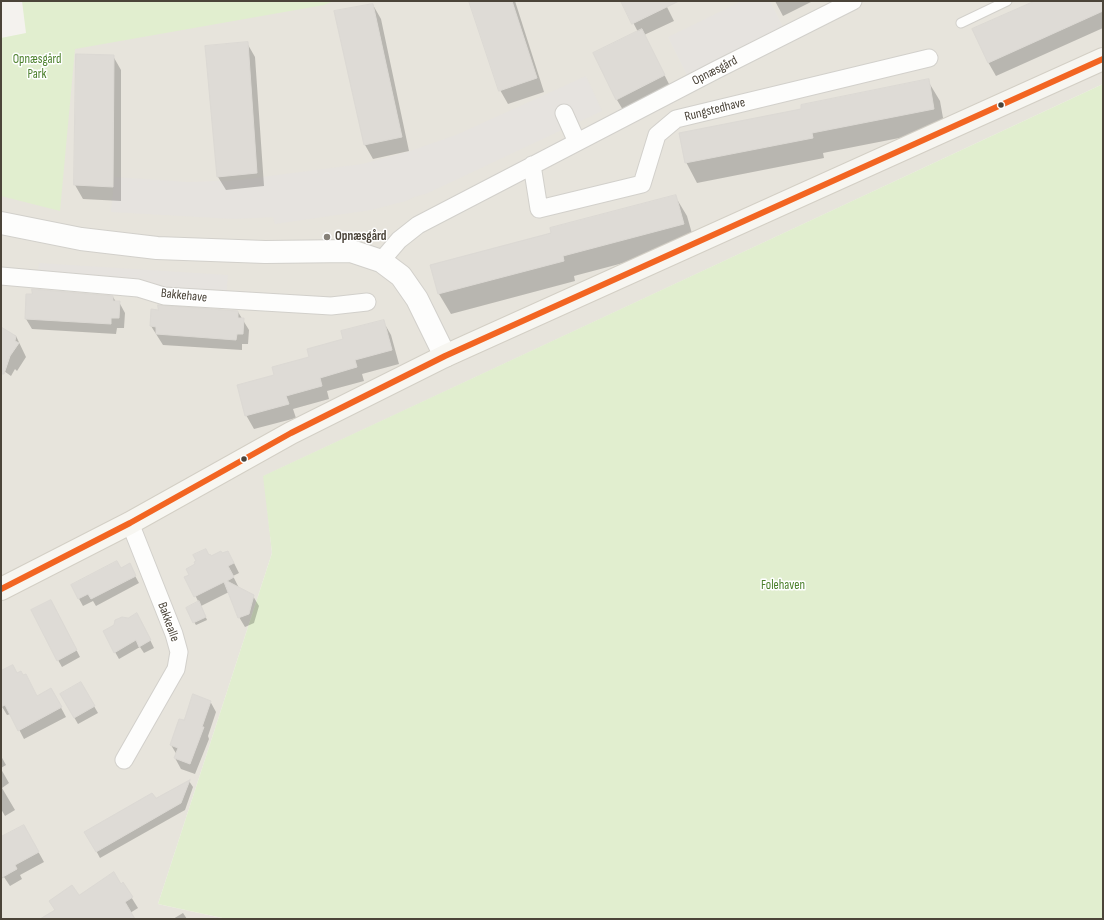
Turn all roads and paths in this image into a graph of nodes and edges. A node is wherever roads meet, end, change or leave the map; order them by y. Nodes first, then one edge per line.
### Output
1 (853, 1) edge
2 (1007, 1) edge
3 (960, 23) dead end
4 (929, 58) dead end
5 (1103, 59) edge
6 (564, 113) dead end
7 (577, 142) junction
8 (532, 164) junction
9 (2, 228) edge
10 (381, 261) junction
11 (1, 276) edge
12 (367, 302) dead end
13 (445, 356) junction
14 (130, 523) junction
15 (1, 589) edge
16 (124, 760) dead end

1 - 7 street, Opnæsgård
2 - 3 lane
4 - 8 street, Rungstedhave
5 - 13 main road
6 - 7 street
7 - 8 street, Opnæsgård
8 - 10 street, Opnæsgård
9 - 10 street
10 - 13 street
11 - 12 street, Bakkehave
13 - 14 main road
14 - 15 main road
14 - 16 street, Bakkealle

